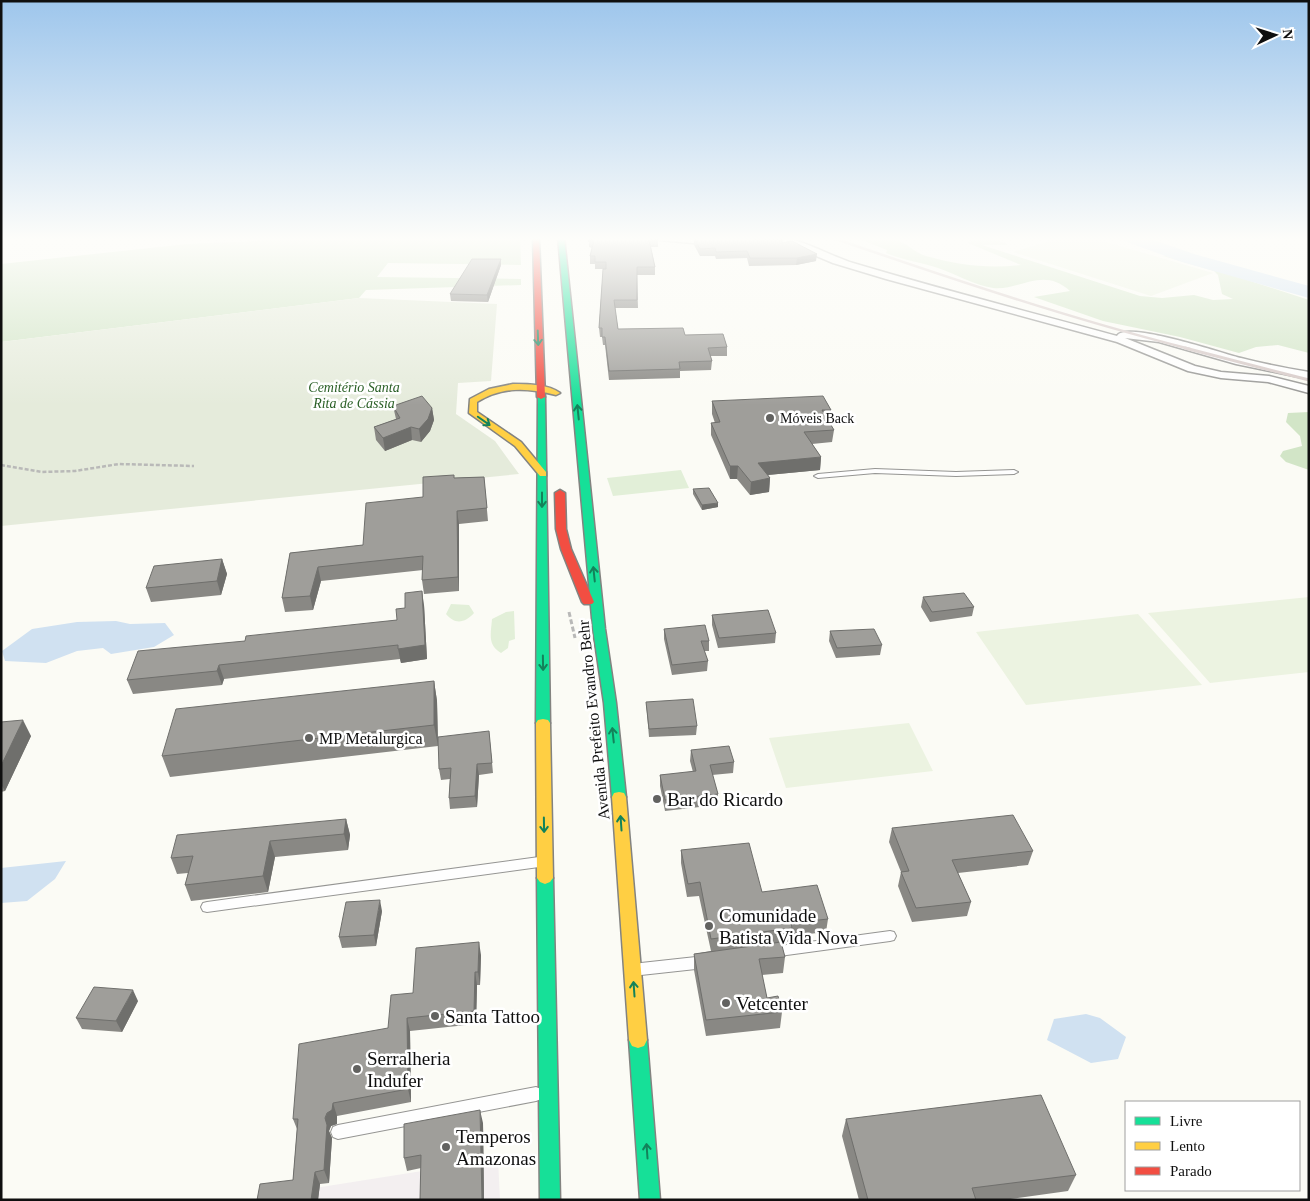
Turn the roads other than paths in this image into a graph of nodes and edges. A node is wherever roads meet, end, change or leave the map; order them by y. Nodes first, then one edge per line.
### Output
1 (538, 293) edge
2 (566, 293) edge
3 (953, 293) edge
4 (1113, 338) junction
5 (1309, 376) edge
6 (540, 386) junction
7 (1309, 390) edge
8 (558, 404) dead end
9 (1014, 472) dead end
10 (542, 474) junction
11 (818, 476) dead end
12 (560, 480) dead end
13 (599, 629) junction
14 (545, 861) junction
15 (207, 907) dead end
16 (890, 936) dead end
17 (762, 954) edge
18 (714, 960) edge
19 (633, 969) junction
20 (548, 1092) junction
21 (338, 1132) dead end
22 (550, 1200) edge
23 (650, 1200) edge

1 -> 6 highway
13 -> 2 highway, Avenida Prefeito Evandro Behr
3 - 4 street
4 - 5 street
4 - 7 street
6 - 8 highway
6 - 10 highway
6 -> 10 highway
9 - 11 lane
10 -> 14 highway
12 - 13 highway
19 -> 13 highway, Avenida Prefeito Evandro Behr
14 - 15 lane
14 - 20 highway
16 - 17 lane
18 - 19 lane
23 -> 19 highway, Avenida Prefeito Evandro Behr
20 - 21 lane
20 - 22 highway

